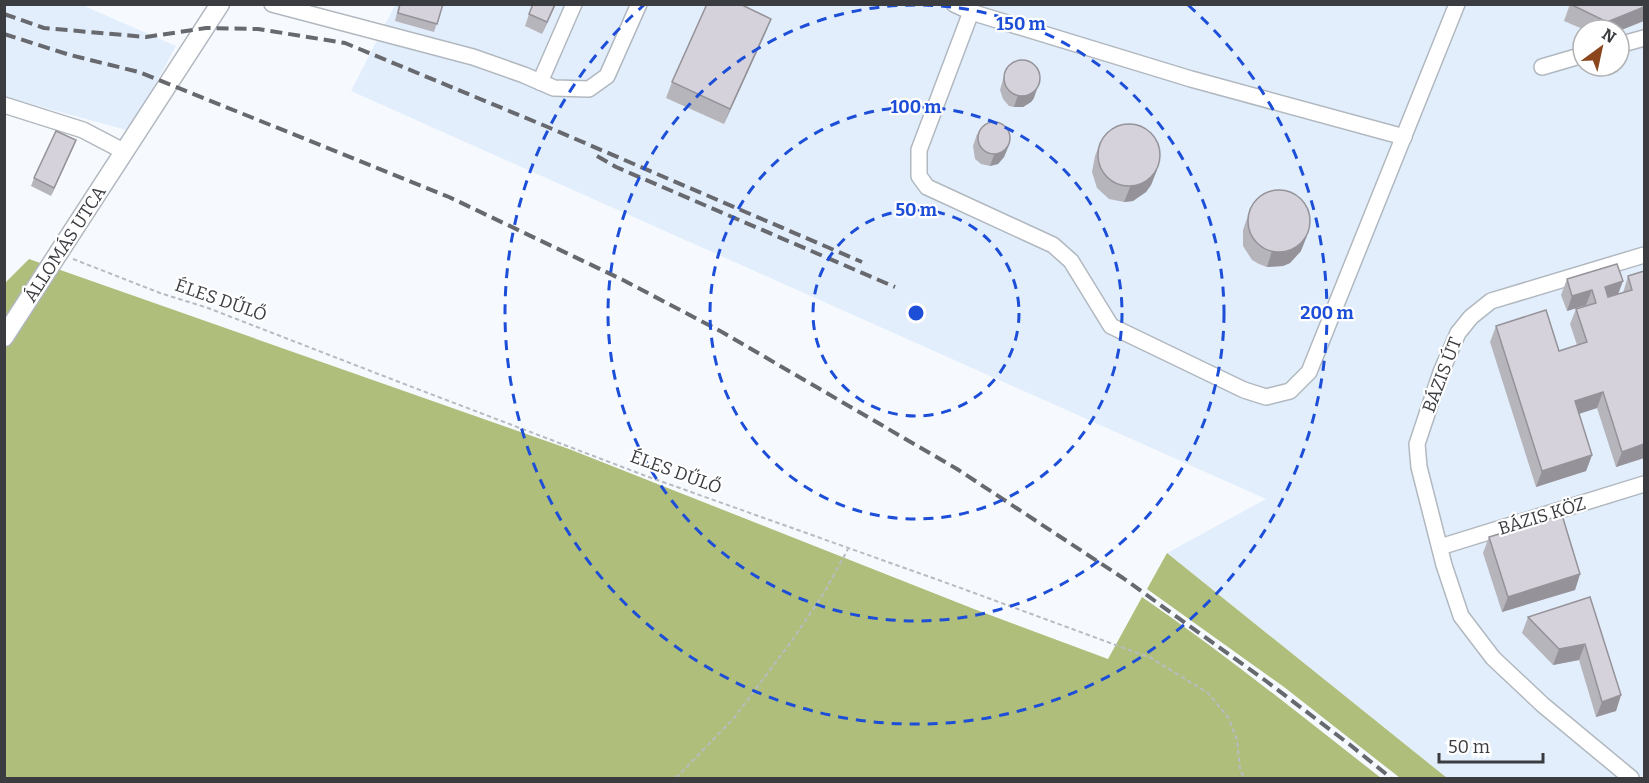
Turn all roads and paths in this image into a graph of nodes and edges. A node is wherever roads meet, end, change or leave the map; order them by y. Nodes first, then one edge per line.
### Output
1 (220, 4) edge
2 (272, 4) edge
3 (574, 4) edge
4 (639, 4) edge
5 (954, 4) edge
6 (1457, 4) edge
7 (971, 12) junction
8 (1571, 60) edge
9 (1542, 68) dead end
10 (540, 82) junction
11 (4, 105) edge
12 (1404, 137) junction
13 (125, 152) junction
14 (59, 254) junction
15 (1644, 255) edge
16 (4, 337) edge
17 (1644, 484) edge
18 (1440, 547) junction
19 (848, 549) junction
20 (676, 778) edge
21 (1244, 778) edge
22 (1631, 778) edge

1 - 13 main road, ÁLLOMÁS UTCA
2 - 10 street
3 - 10 street
4 - 10 street
5 - 7 street
6 - 12 street
7 - 12 street
7 - 12 street
8 - 9 street
11 - 13 street
13 - 14 main road, ÁLLOMÁS UTCA
14 - 16 main road, ÁLLOMÁS UTCA
14 - 19 path, ÉLES DŰLŐ
15 - 18 street, BÁZIS ÚT
17 - 18 street, BÁZIS KÖZ
18 - 22 street, BÁZIS ÚT
19 - 20 path
19 - 21 path, ÉLES DŰLŐ

